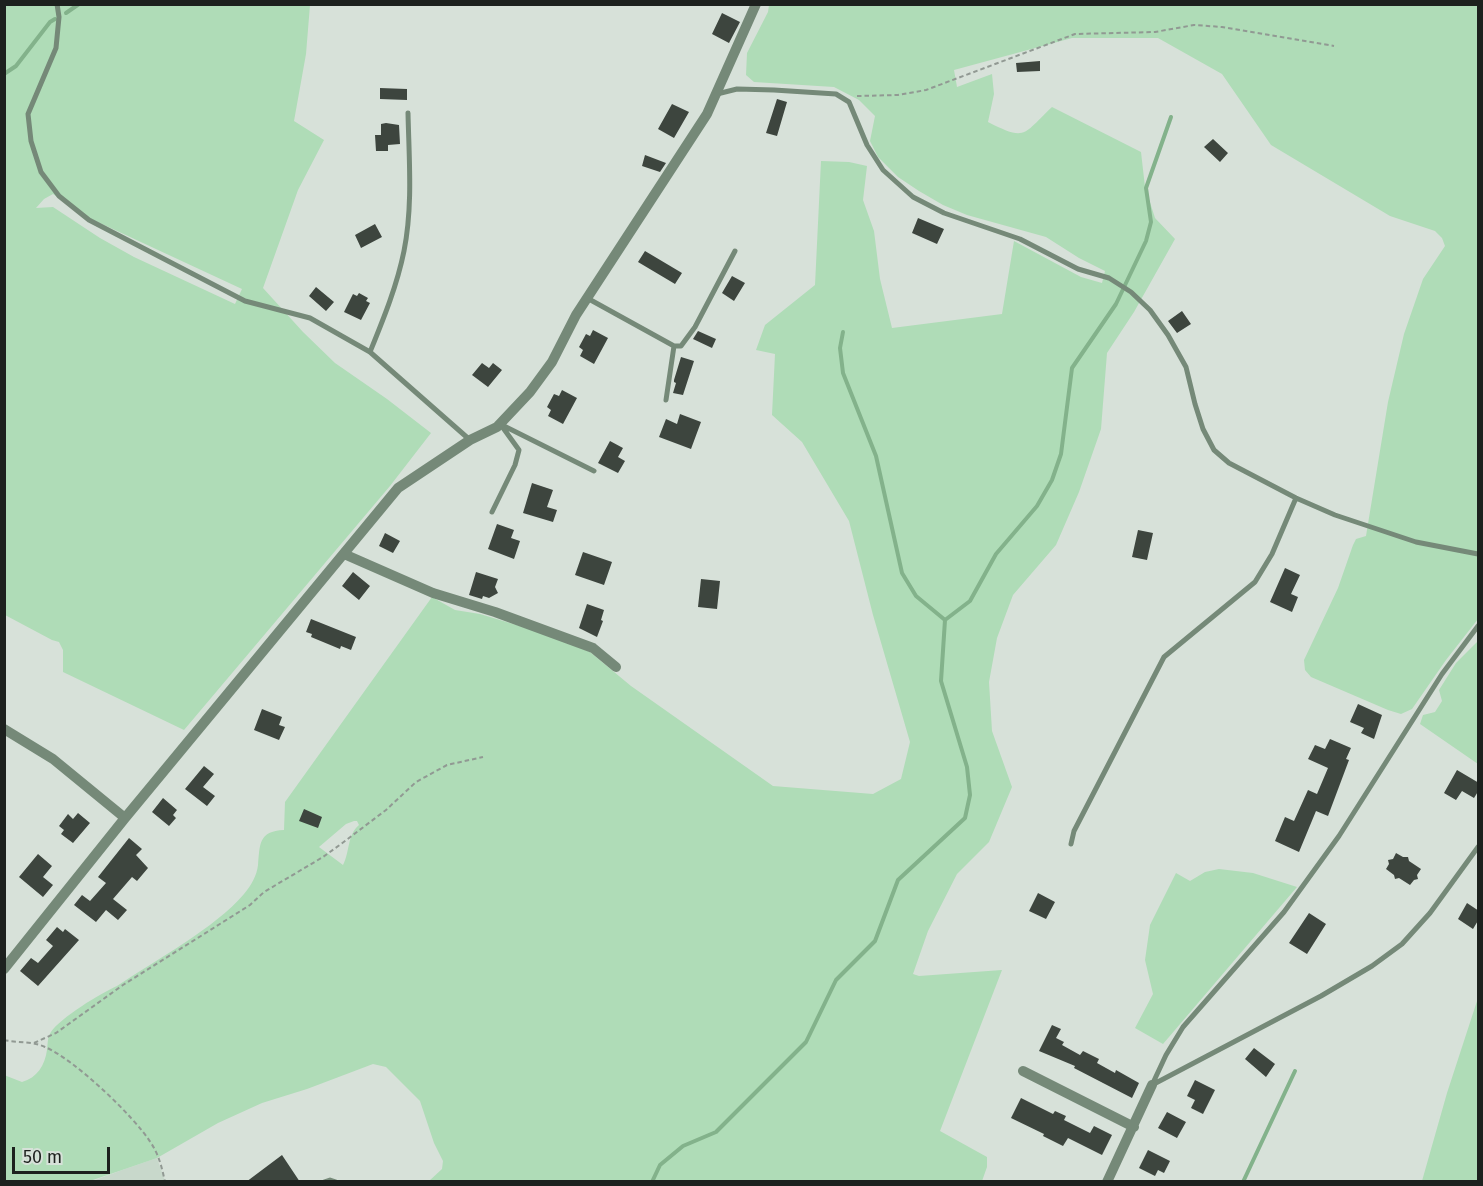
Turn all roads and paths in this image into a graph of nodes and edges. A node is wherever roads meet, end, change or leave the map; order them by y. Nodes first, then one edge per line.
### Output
1 (57, 4) edge
2 (756, 4) edge
3 (1334, 46) dead end
4 (716, 94) junction
5 (857, 96) dead end
6 (408, 113) dead end
7 (735, 251) dead end
8 (587, 298) junction
9 (674, 346) junction
10 (370, 352) junction
11 (666, 400) dead end
12 (500, 424) junction
13 (470, 440) junction
14 (594, 471) dead end
15 (1296, 498) junction
16 (492, 512) dead end
17 (344, 554) junction
18 (1479, 554) edge
19 (1479, 626) edge
20 (616, 667) dead end
21 (4, 729) edge
22 (483, 757) dead end
23 (125, 818) junction
24 (1071, 843) dead end
25 (1479, 847) edge
26 (4, 969) edge
27 (4, 1040) edge
28 (34, 1043) junction
29 (1023, 1071) dead end
30 (1152, 1085) junction
31 (1134, 1127) junction
32 (165, 1182) edge
33 (324, 1182) edge
34 (336, 1182) edge
35 (1107, 1182) edge

1 - 10 lane
2 - 4 street
3 - 5 path
4 - 8 street
4 - 15 lane
6 - 10 lane
7 - 9 lane
8 - 9 lane
8 - 12 street
9 - 11 lane
10 - 13 lane
12 - 13 street
12 - 14 lane
12 - 16 lane
13 - 17 street
15 - 18 lane
15 - 24 lane
17 - 20 street
17 - 23 street
19 - 30 lane
21 - 23 street
22 - 28 path
23 - 26 street
25 - 30 lane
27 - 28 path
28 - 32 path
29 - 31 street
30 - 31 street
31 - 35 street
33 - 34 lane

